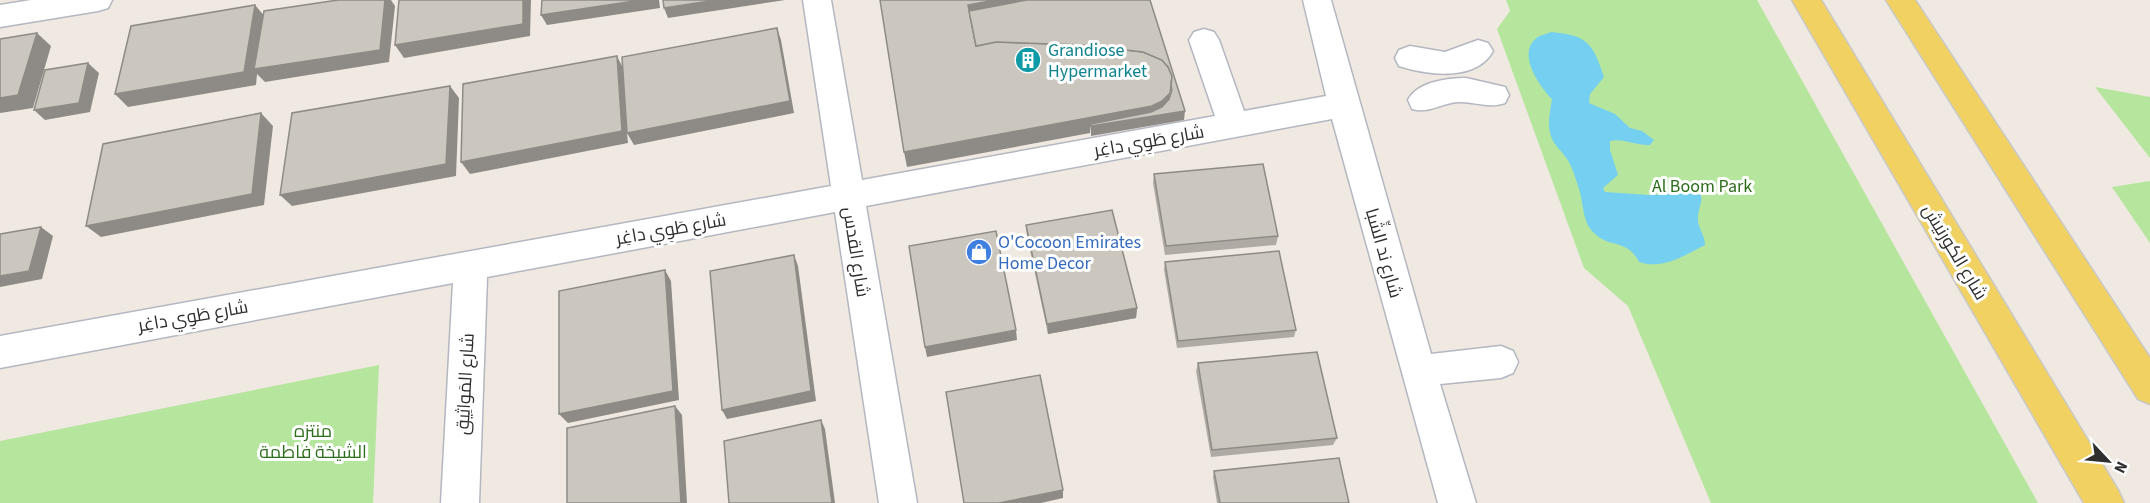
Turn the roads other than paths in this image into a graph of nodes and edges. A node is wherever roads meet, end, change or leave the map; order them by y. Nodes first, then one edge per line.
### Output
1 (98, 0) edge
2 (817, 0) edge
3 (1317, 0) edge
4 (1806, 0) edge
5 (1900, 0) edge
6 (0, 16) edge
7 (1204, 40) dead end
8 (1478, 51) dead end
9 (1410, 58) dead end
10 (1494, 95) dead end
11 (1423, 99) dead end
12 (1342, 105) junction
13 (1234, 125) junction
14 (847, 196) junction
15 (471, 265) junction
16 (0, 352) edge
17 (1501, 362) dead end
18 (1418, 371) junction
19 (2150, 388) edge
20 (460, 503) edge
21 (898, 503) edge
22 (1457, 503) edge
23 (2105, 503) edge

1 - 6 street
2 - 14 street, شارع القدس
3 - 12 street, شارع ند الشِّبا
4 - 23 main road, شارع الكورنيش
5 - 19 main road
7 - 13 street
8 - 9 street
10 - 11 street
12 - 13 street, شارع طَوِي داغِر
12 - 18 street, شارع ند الشِّبا
13 - 14 street, شارع طَوِي داغِر
14 - 15 street, شارع طَوِي داغِر
14 - 21 street, شارع القدس
15 - 16 street, شارع طَوِي داغِر
15 - 20 street, شارع المَواثِيق
17 - 18 street
18 - 22 street, شارع ند الشِّبا

